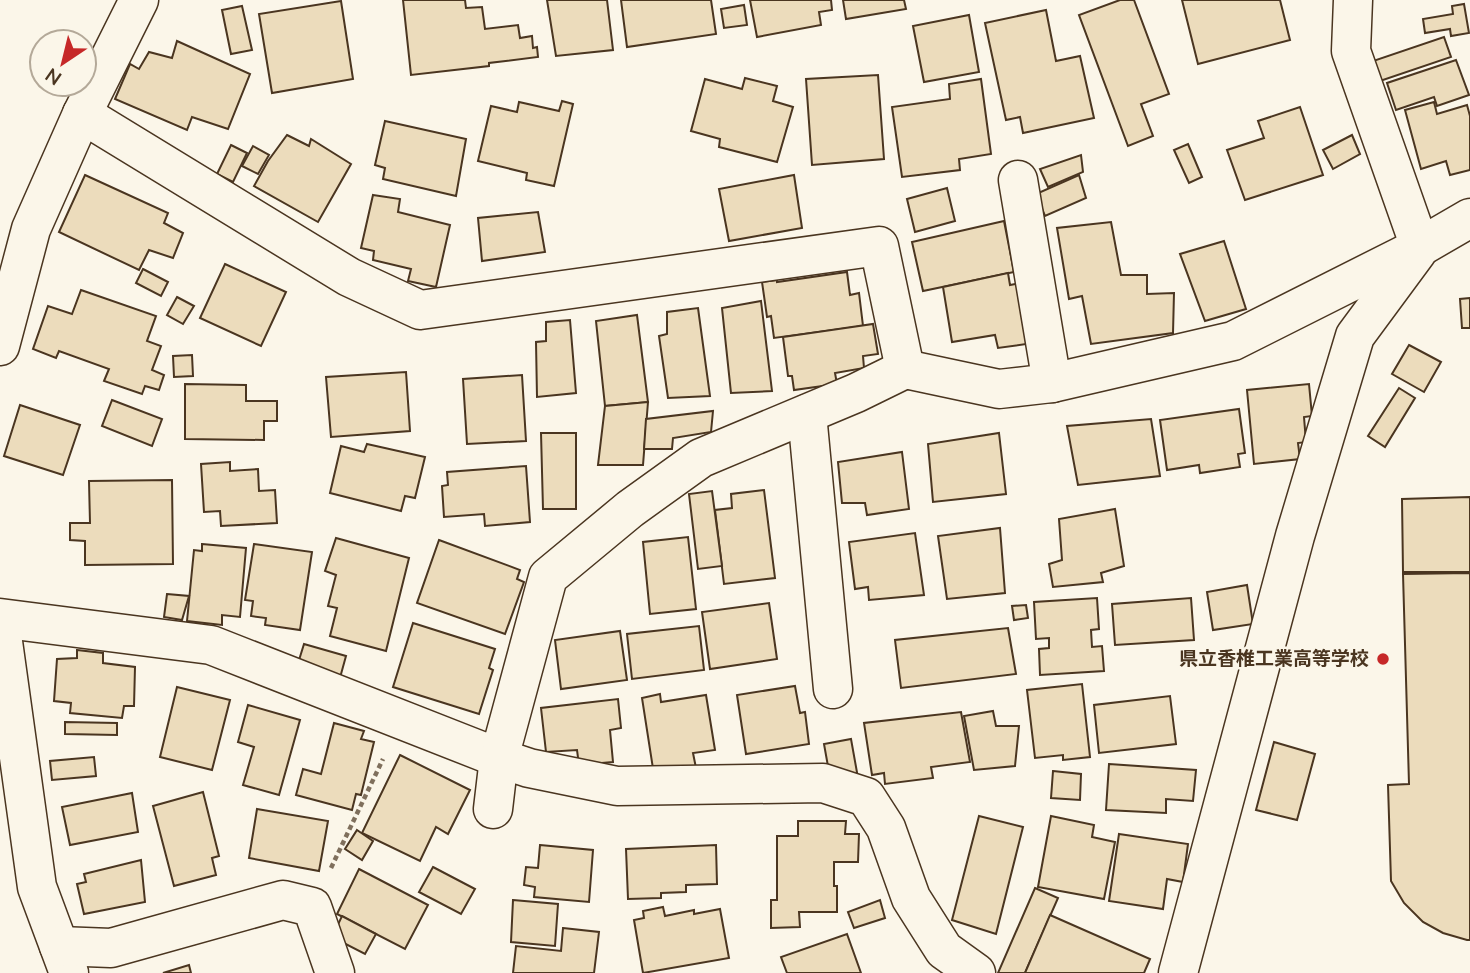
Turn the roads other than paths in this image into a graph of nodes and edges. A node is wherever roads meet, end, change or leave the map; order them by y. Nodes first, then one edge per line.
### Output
1 (139, 0) edge
2 (1353, 0) edge
3 (82, 114) junction
4 (1018, 180) dead end
5 (1470, 218) edge
6 (1420, 247) junction
7 (0, 346) edge
8 (905, 369) junction
9 (1052, 383) junction
10 (807, 414) junction
11 (0, 619) edge
12 (833, 689) dead end
13 (499, 758) junction
14 (493, 809) dead end
15 (64, 959) edge
16 (335, 973) edge
17 (976, 973) edge
18 (1178, 973) edge

1 - 3 street
2 - 6 street
3 - 7 street
3 - 8 street
4 - 9 street
5 - 6 street
6 - 9 street
6 - 18 street
8 - 9 street
8 - 10 street
10 - 12 street
10 - 13 street
11 - 13 street
11 - 15 street
13 - 14 street
13 - 17 street
15 - 16 street

